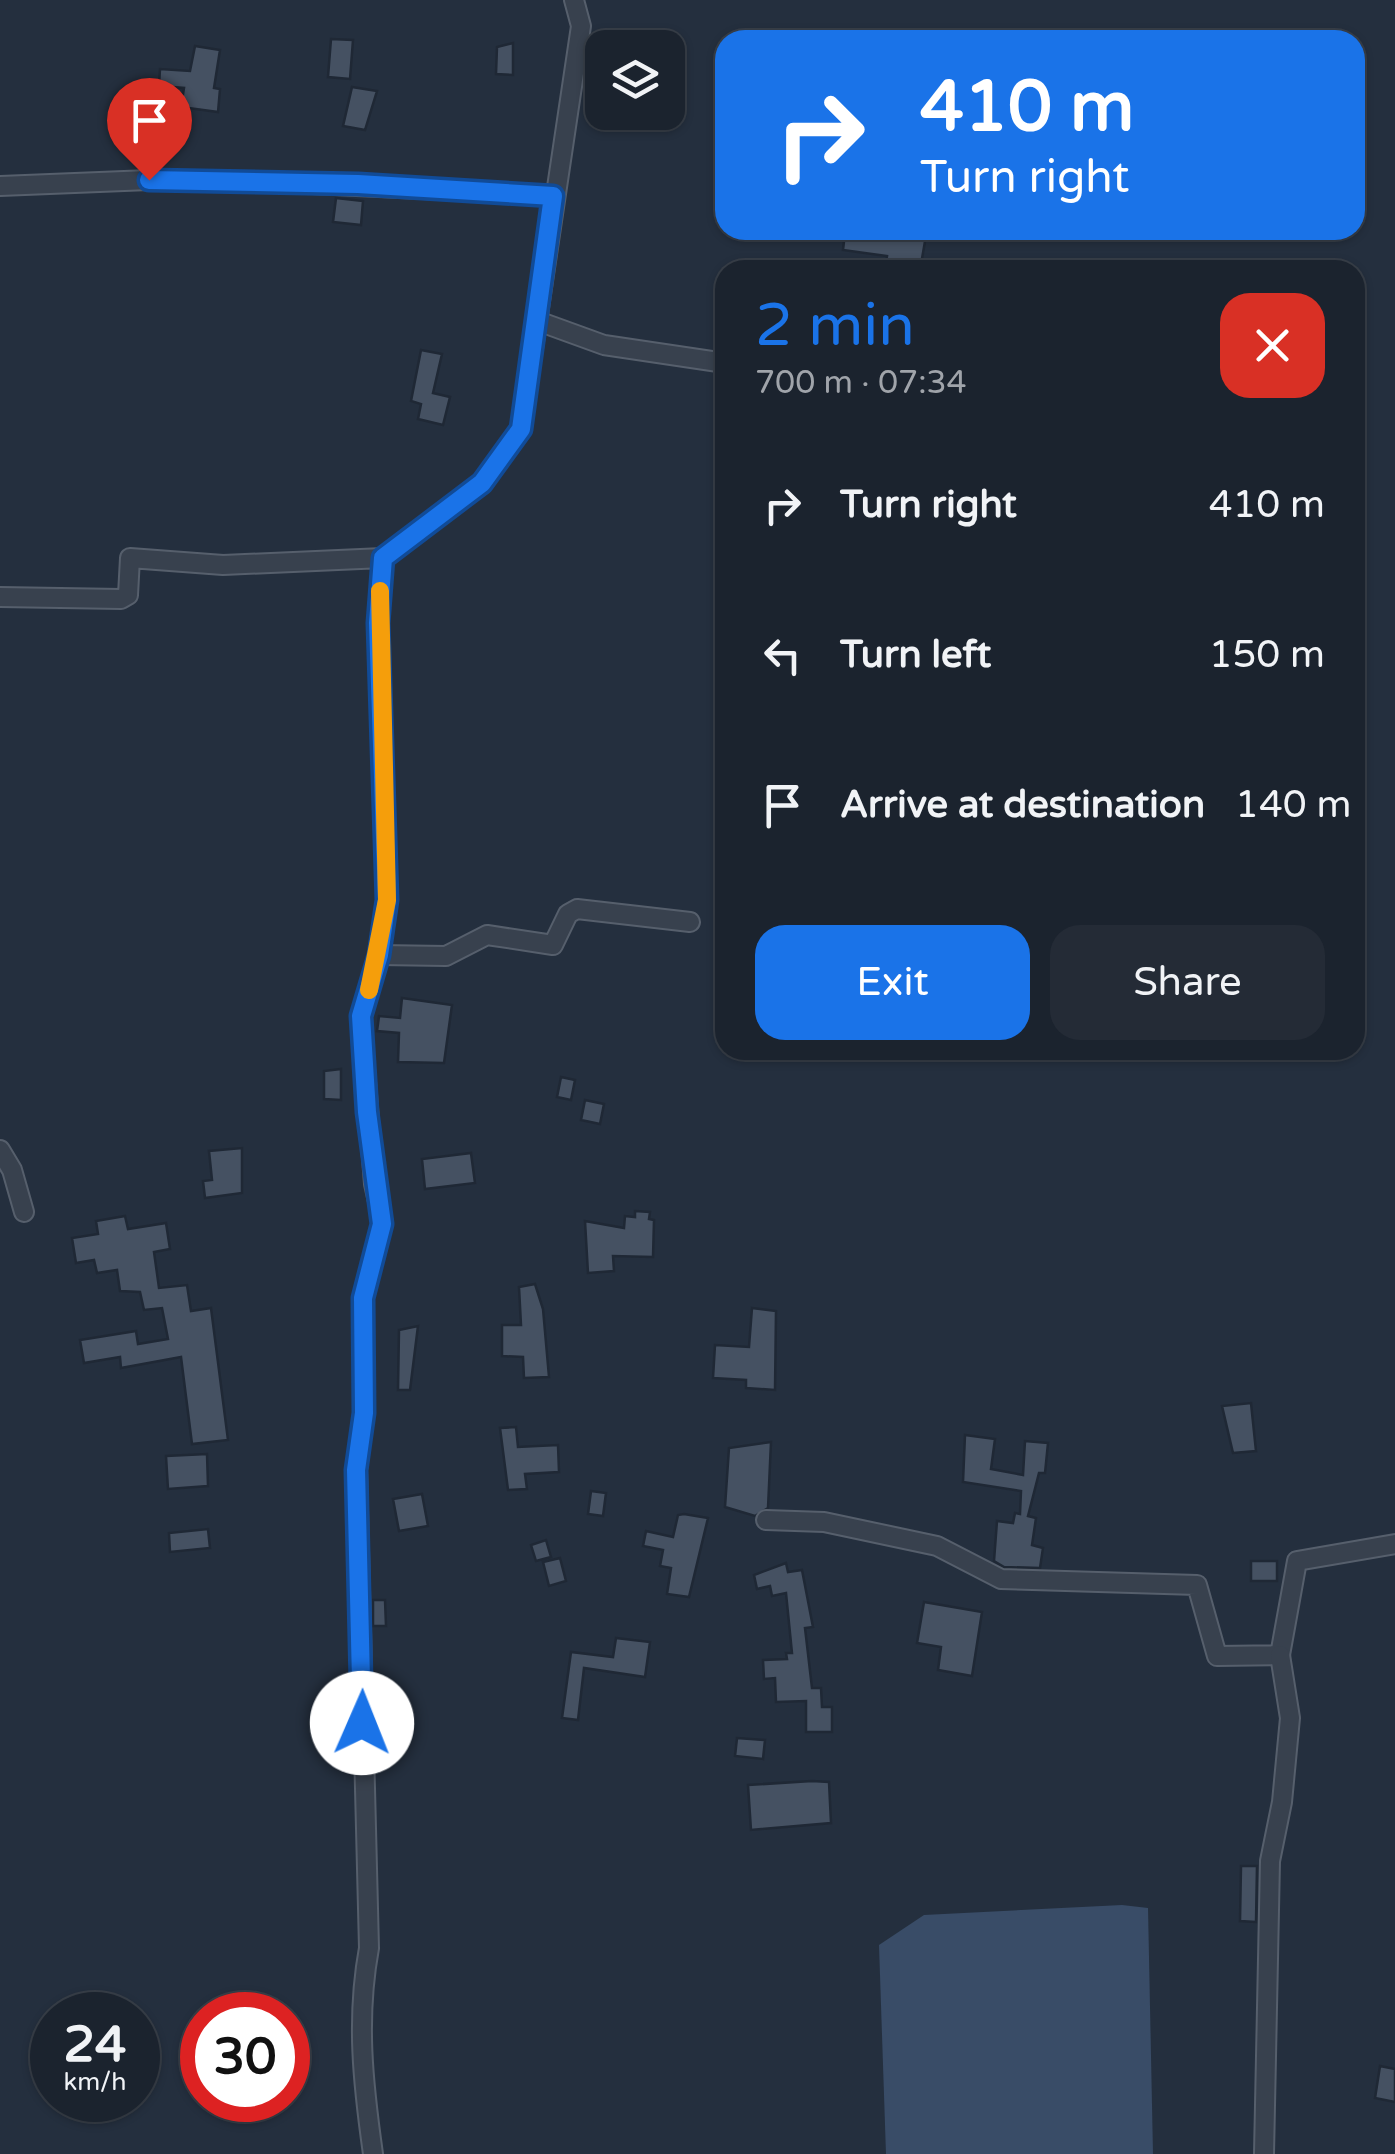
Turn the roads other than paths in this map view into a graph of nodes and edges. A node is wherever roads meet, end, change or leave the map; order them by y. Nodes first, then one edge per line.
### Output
1 (574, 0) edge
2 (0, 186) edge
3 (553, 196) junction
4 (535, 320) junction
5 (715, 362) edge
6 (383, 558) junction
7 (0, 597) edge
8 (690, 922) dead end
9 (379, 955) junction
10 (0, 1150) edge
11 (24, 1212) dead end
12 (766, 1520) dead end
13 (1395, 1544) edge
14 (1280, 1655) junction
15 (373, 2154) edge
16 (1264, 2154) edge

1 - 3 street
2 - 3 street
3 - 4 street
4 - 5 street
4 - 6 street
6 - 7 street
6 - 9 street
8 - 9 street
9 - 15 street
10 - 11 street
12 - 14 street
13 - 14 street
14 - 16 street

